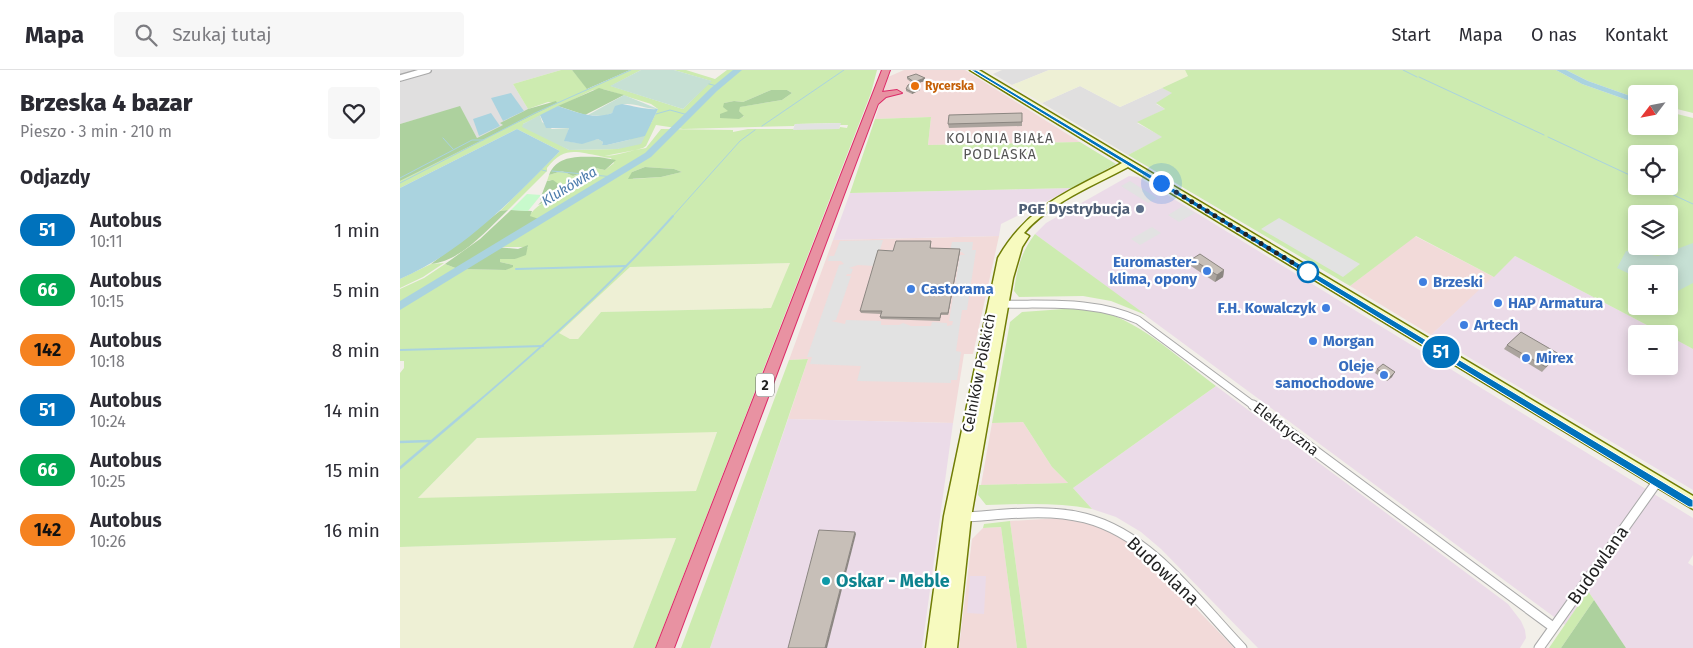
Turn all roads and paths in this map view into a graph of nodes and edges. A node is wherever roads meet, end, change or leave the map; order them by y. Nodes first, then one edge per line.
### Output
1 (428, 70) edge
2 (881, 70) edge
3 (886, 70) edge
4 (974, 70) edge
5 (400, 78) edge
6 (897, 93) dead end
7 (873, 100) junction
8 (1132, 165) junction
9 (998, 304) junction
10 (1657, 482) junction
11 (1693, 503) edge
12 (951, 516) junction
13 (964, 517) junction
14 (1553, 627) junction
15 (665, 648) edge
16 (934, 648) edge
17 (949, 648) edge
18 (1242, 648) edge
19 (1539, 648) edge

1 - 5 street
2 - 7 highway, 2
3 - 7 highway, 2
4 - 8 street
6 - 7 highway
7 - 15 highway, 2
8 - 9 street, Celników Polskich
8 - 10 street
9 - 12 street, Celników Polskich
9 - 13 street, Celników Polskich
9 - 14 street, Elektryczna
10 - 11 street
10 - 14 street, Budowlana
12 - 13 street, Budowlana
12 - 16 street, Celników Polskich
13 - 17 street, Celników Polskich
13 - 18 street, Budowlana
14 - 19 street, Budowlana

